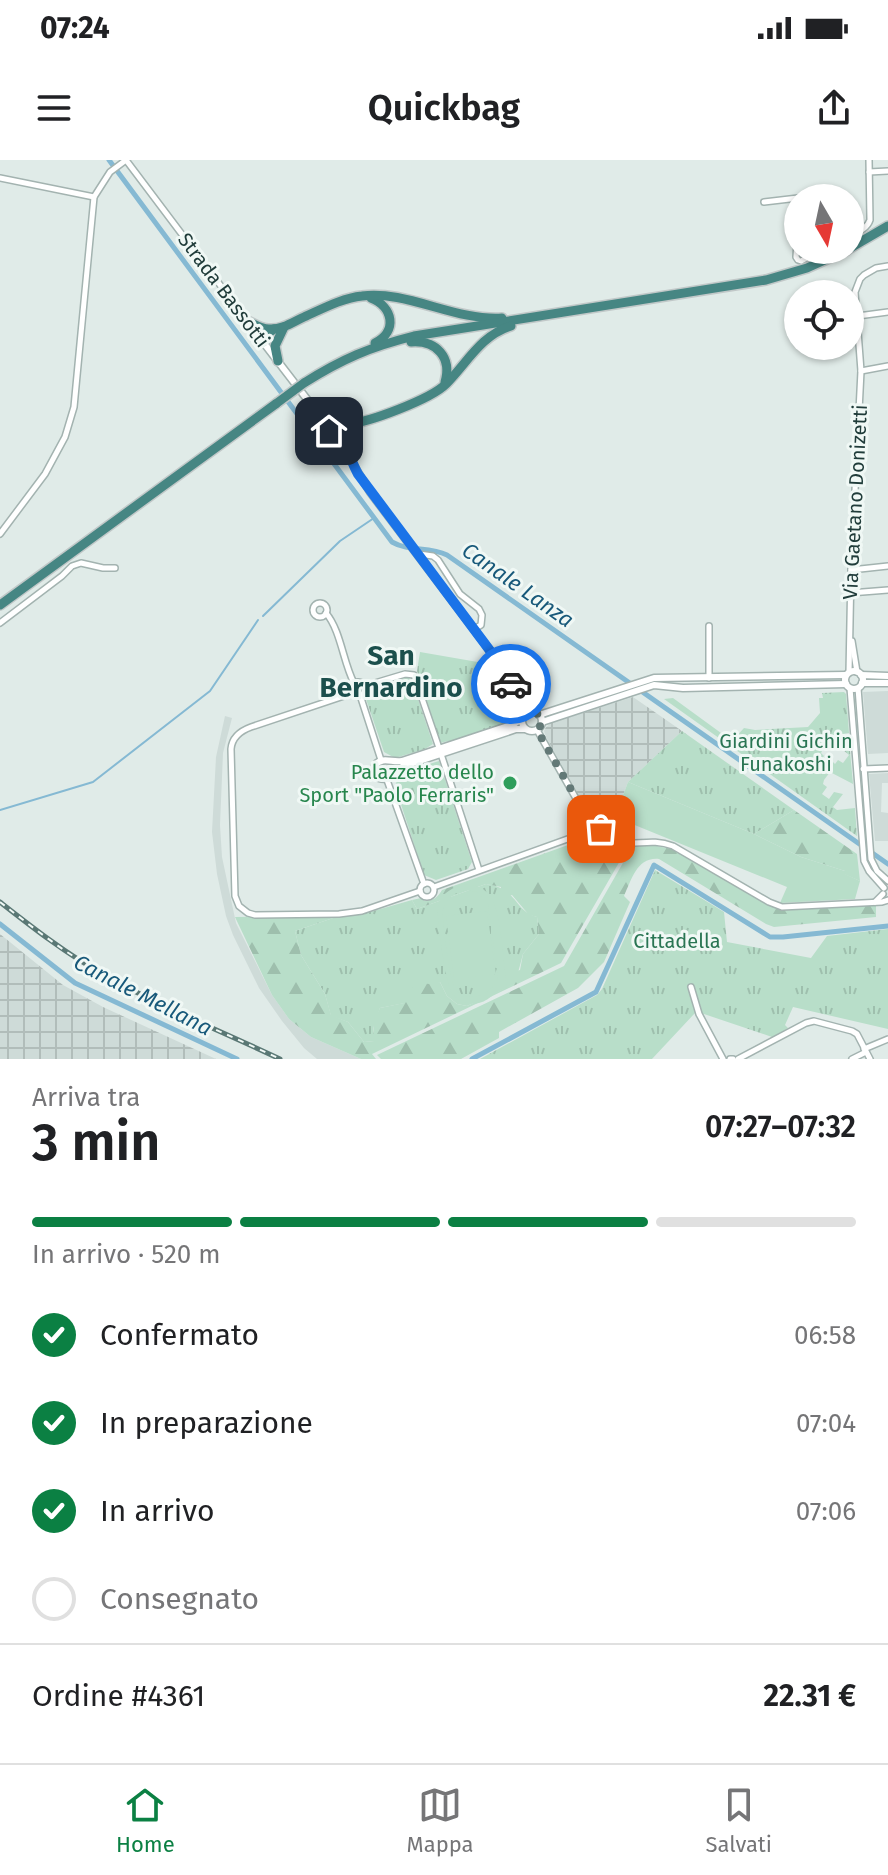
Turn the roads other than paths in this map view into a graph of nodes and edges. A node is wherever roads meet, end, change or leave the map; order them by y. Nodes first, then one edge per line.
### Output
1 (126, 160) edge
2 (869, 160) edge
3 (888, 171) edge
4 (869, 172) junction
5 (0, 178) edge
6 (94, 197) junction
7 (784, 200) edge
8 (764, 202) dead end
9 (888, 226) edge
10 (864, 229) edge
11 (864, 240) edge
12 (816, 264) edge
13 (888, 266) edge
14 (860, 280) edge
15 (360, 296) junction
16 (573, 312) junction
17 (888, 312) edge
18 (864, 315) edge
19 (246, 320) junction
20 (279, 330) junction
21 (263, 342) junction
22 (860, 360) edge
23 (278, 361) junction
24 (332, 365) junction
25 (888, 366) edge
26 (861, 371) junction
27 (444, 386) junction
28 (323, 420) junction
29 (367, 420) junction
30 (342, 424) junction
31 (354, 434) junction
32 (330, 435) junction
33 (349, 445) junction
34 (340, 446) junction
35 (350, 459) junction
36 (405, 530) dead end
37 (0, 534) edge
38 (888, 566) edge
39 (115, 568) dead end
40 (851, 570) junction
41 (888, 590) edge
42 (850, 593) junction
43 (0, 605) edge
44 (326, 613) dead end
45 (0, 623) edge
46 (709, 626) dead end
47 (474, 629) junction
48 (850, 632) junction
49 (848, 674) junction
50 (888, 676) edge
51 (688, 678) junction
52 (709, 678) junction
53 (748, 678) junction
54 (856, 682) junction
55 (354, 683) junction
56 (888, 683) edge
57 (643, 685) junction
58 (365, 686) junction
59 (749, 687) junction
60 (688, 688) junction
61 (353, 693) junction
62 (360, 695) junction
63 (528, 712) junction
64 (540, 718) junction
65 (522, 719) junction
66 (525, 729) junction
67 (537, 730) junction
68 (440, 751) junction
69 (381, 760) junction
70 (392, 763) junction
71 (888, 768) edge
72 (863, 769) junction
73 (394, 772) junction
74 (387, 780) junction
75 (864, 817) junction
76 (590, 823) junction
77 (587, 832) junction
78 (599, 834) junction
79 (479, 870) junction
80 (424, 884) junction
81 (434, 887) junction
82 (420, 891) junction
83 (886, 891) edge
84 (691, 987) dead end
85 (888, 1039) edge
86 (865, 1050) junction
87 (723, 1059) edge
88 (734, 1059) edge
89 (852, 1059) edge
90 (870, 1059) edge

1 - 6 street
1 - 19 street, Strada Bassotti
2 - 4 street
3 - 4 street
4 - 10 street
5 - 6 street
6 - 37 street
7 - 8 street
9 - 11 highway
12 - 16 highway
13 - 14 street, Via Gaetano Donizetti
15 - 16 highway
15 - 20 highway
15 - 24 highway
16 - 24 highway
16 - 27 highway
17 - 18 street
19 - 20 highway
19 - 21 street, Strada Bassotti
20 - 21 highway
20 - 23 highway
21 - 23 street, Strada Bassotti
22 - 26 street, Via Gaetano Donizetti
23 - 28 street, Strada Bassotti
24 - 27 highway
24 - 43 highway, bridge
25 - 26 street
26 - 40 street, Via Gaetano Donizetti
27 - 29 highway
28 - 30 street
28 - 32 street, Strada Bassotti
29 - 30 highway
29 - 31 highway
30 - 31 street
30 - 32 street
31 - 33 street
32 - 34 street
33 - 34 street
33 - 35 street
34 - 35 street
35 - 47 street
36 - 47 street
38 - 40 street
39 - 45 street
40 - 42 street, Via Gaetano Donizetti
41 - 42 street
42 - 48 street, Via Gaetano Donizetti
44 - 55 street
46 - 52 street
47 - 63 street
48 - 49 street, Via Gaetano Donizetti
48 - 54 street, Via Gaetano Donizetti
49 - 53 street
49 - 54 street
49 - 54 street
50 - 54 street
51 - 52 street
51 - 57 street
51 - 60 street
52 - 53 street
53 - 59 street
54 - 56 street
54 - 59 street
54 - 72 street
54 - 75 street
55 - 58 street
55 - 61 street
57 - 60 street
57 - 64 street
58 - 62 street
58 - 68 street
59 - 60 street
61 - 62 street
61 - 82 street
62 - 69 street
63 - 64 street
63 - 65 street
64 - 67 street
65 - 66 street
65 - 68 street
66 - 67 street
66 - 68 street
67 - 76 street
68 - 70 street
68 - 73 street
68 - 79 street
69 - 70 street
69 - 74 street
70 - 73 street
71 - 72 street
72 - 75 street
73 - 74 street
74 - 80 street
75 - 83 street
75 - 83 street
76 - 77 street
76 - 78 street
77 - 78 street
77 - 79 street
78 - 83 street
79 - 81 street
80 - 81 street
80 - 82 street
81 - 82 street
84 - 87 street
85 - 86 street
86 - 88 street
86 - 89 street
86 - 90 street

